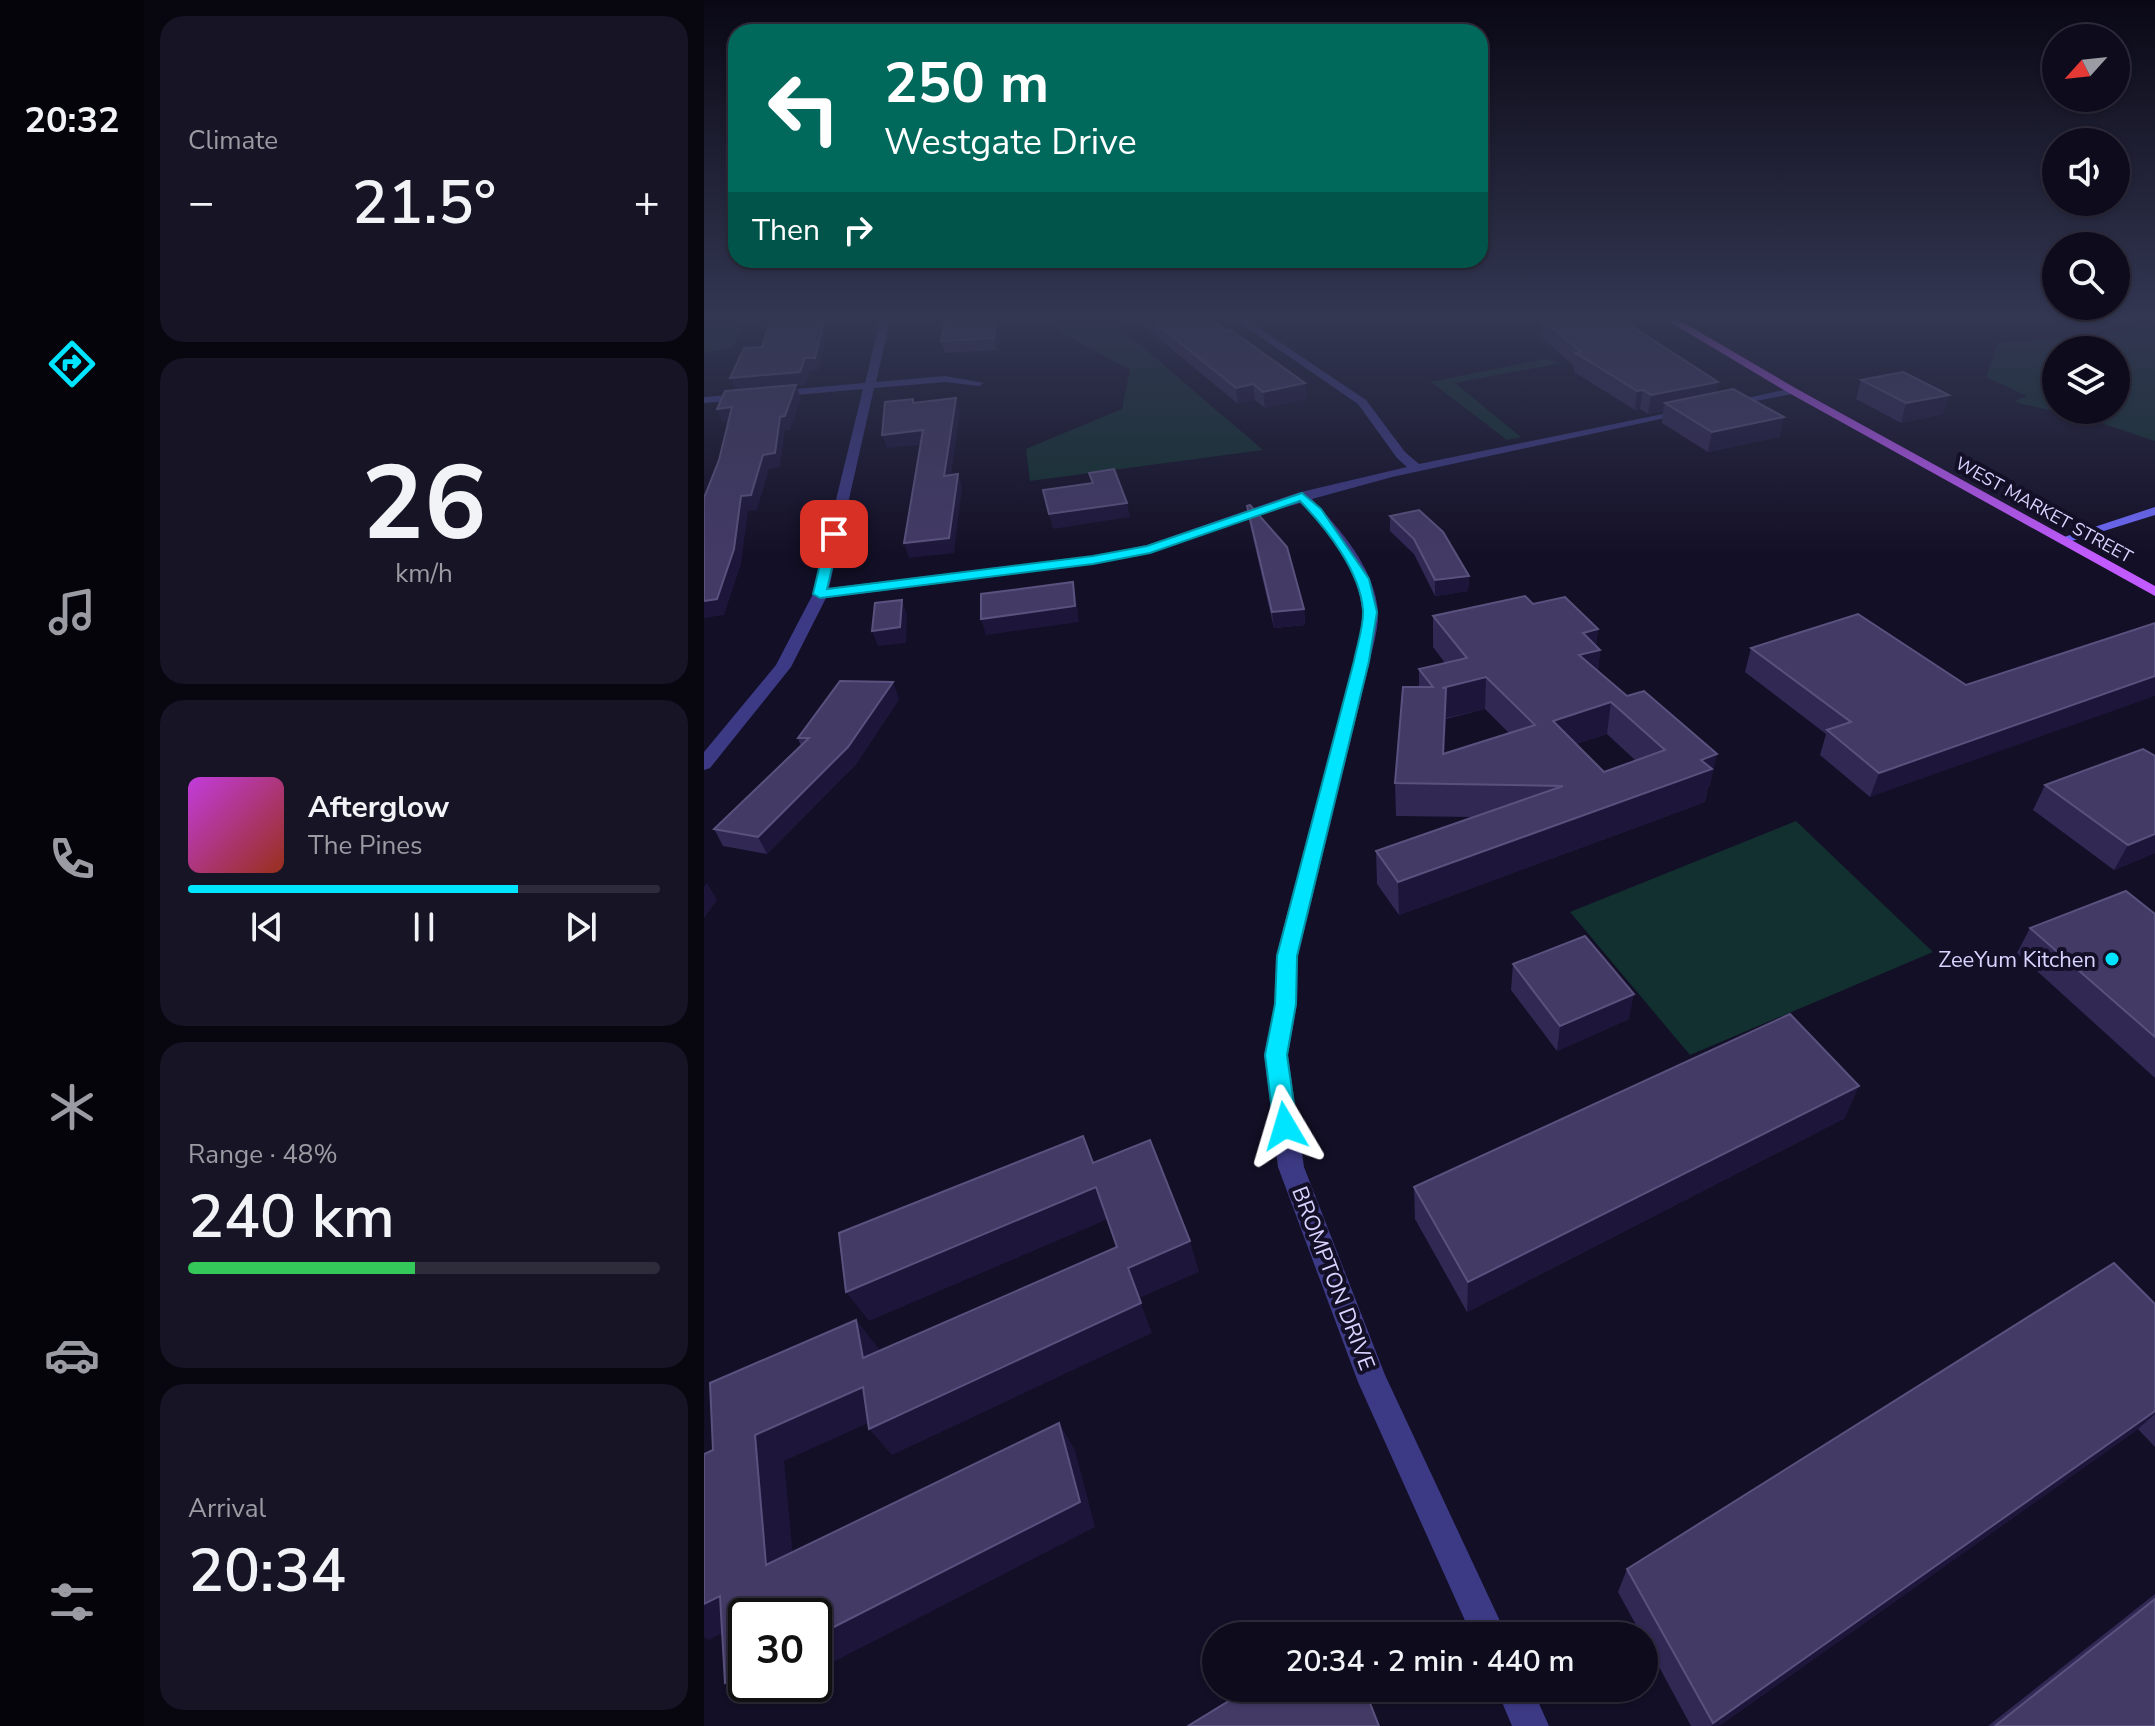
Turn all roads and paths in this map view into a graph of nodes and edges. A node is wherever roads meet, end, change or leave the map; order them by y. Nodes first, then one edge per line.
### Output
1 (745, 397) edge
2 (867, 397) edge
3 (1354, 397) edge
4 (1765, 397) edge
5 (1803, 397) edge
6 (704, 400) edge
7 (1713, 407) edge
8 (1698, 410) edge
9 (1416, 468) junction
10 (1302, 496) junction
11 (2155, 511) edge
12 (2062, 540) junction
13 (2155, 592) edge
14 (820, 594) junction
15 (704, 764) edge
16 (1484, 1622) edge
17 (1520, 1702) edge
18 (1531, 1726) edge

1 - 6 street
2 - 14 street
3 - 9 street
4 - 7 street
5 - 12 main road, WEST MARKET STREET
8 - 9 street
9 - 10 street
10 - 14 street
10 - 16 street, BROMPTON DRIVE
11 - 12 street
12 - 13 main road, WEST MARKET STREET
14 - 15 street
17 - 18 street

